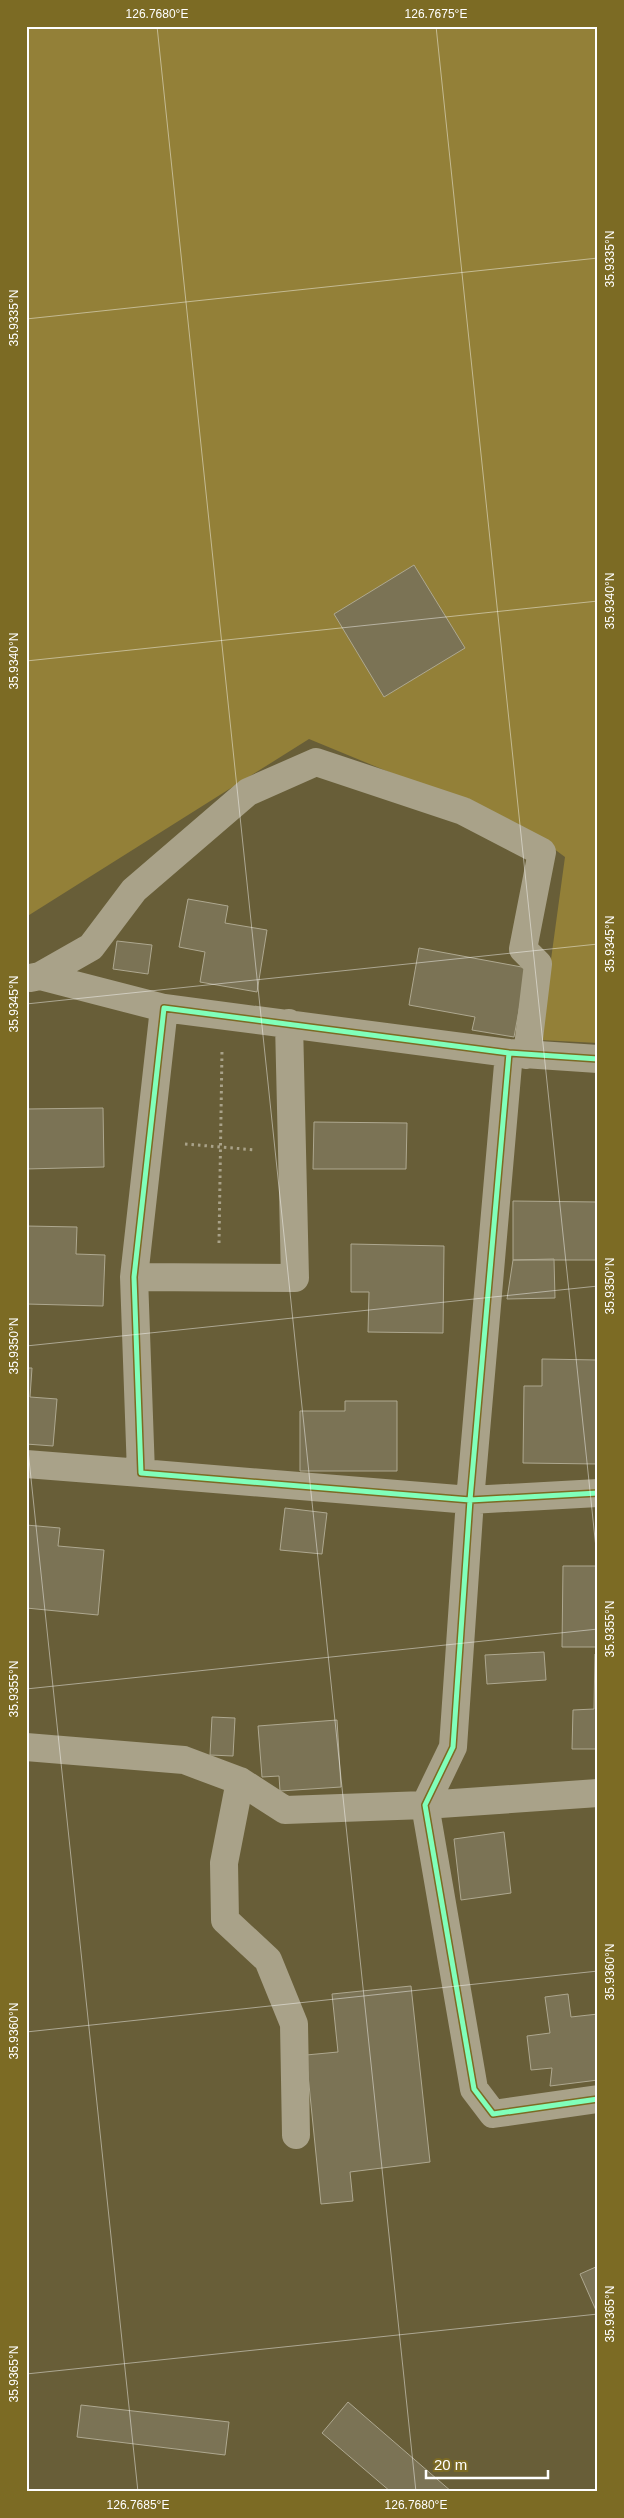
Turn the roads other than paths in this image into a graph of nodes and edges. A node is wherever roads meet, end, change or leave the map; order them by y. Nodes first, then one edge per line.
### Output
1 (33, 977) edge
2 (164, 1008) junction
3 (289, 1023) junction
4 (518, 1054) junction
5 (598, 1059) edge
6 (134, 1278) junction
7 (26, 1464) edge
8 (142, 1473) junction
9 (598, 1493) edge
10 (470, 1500) junction
11 (26, 1747) edge
12 (240, 1781) junction
13 (598, 1793) edge
14 (425, 1805) junction
15 (598, 2099) edge
16 (296, 2135) dead end

1 - 2 street
1 - 4 street
2 - 3 street
2 - 6 street
3 - 4 street
3 - 6 street
4 - 5 street
4 - 10 street
6 - 8 street
7 - 8 street
8 - 10 street
9 - 10 street
10 - 14 street
11 - 12 street
12 - 14 street
12 - 16 street
13 - 14 street
14 - 15 street

